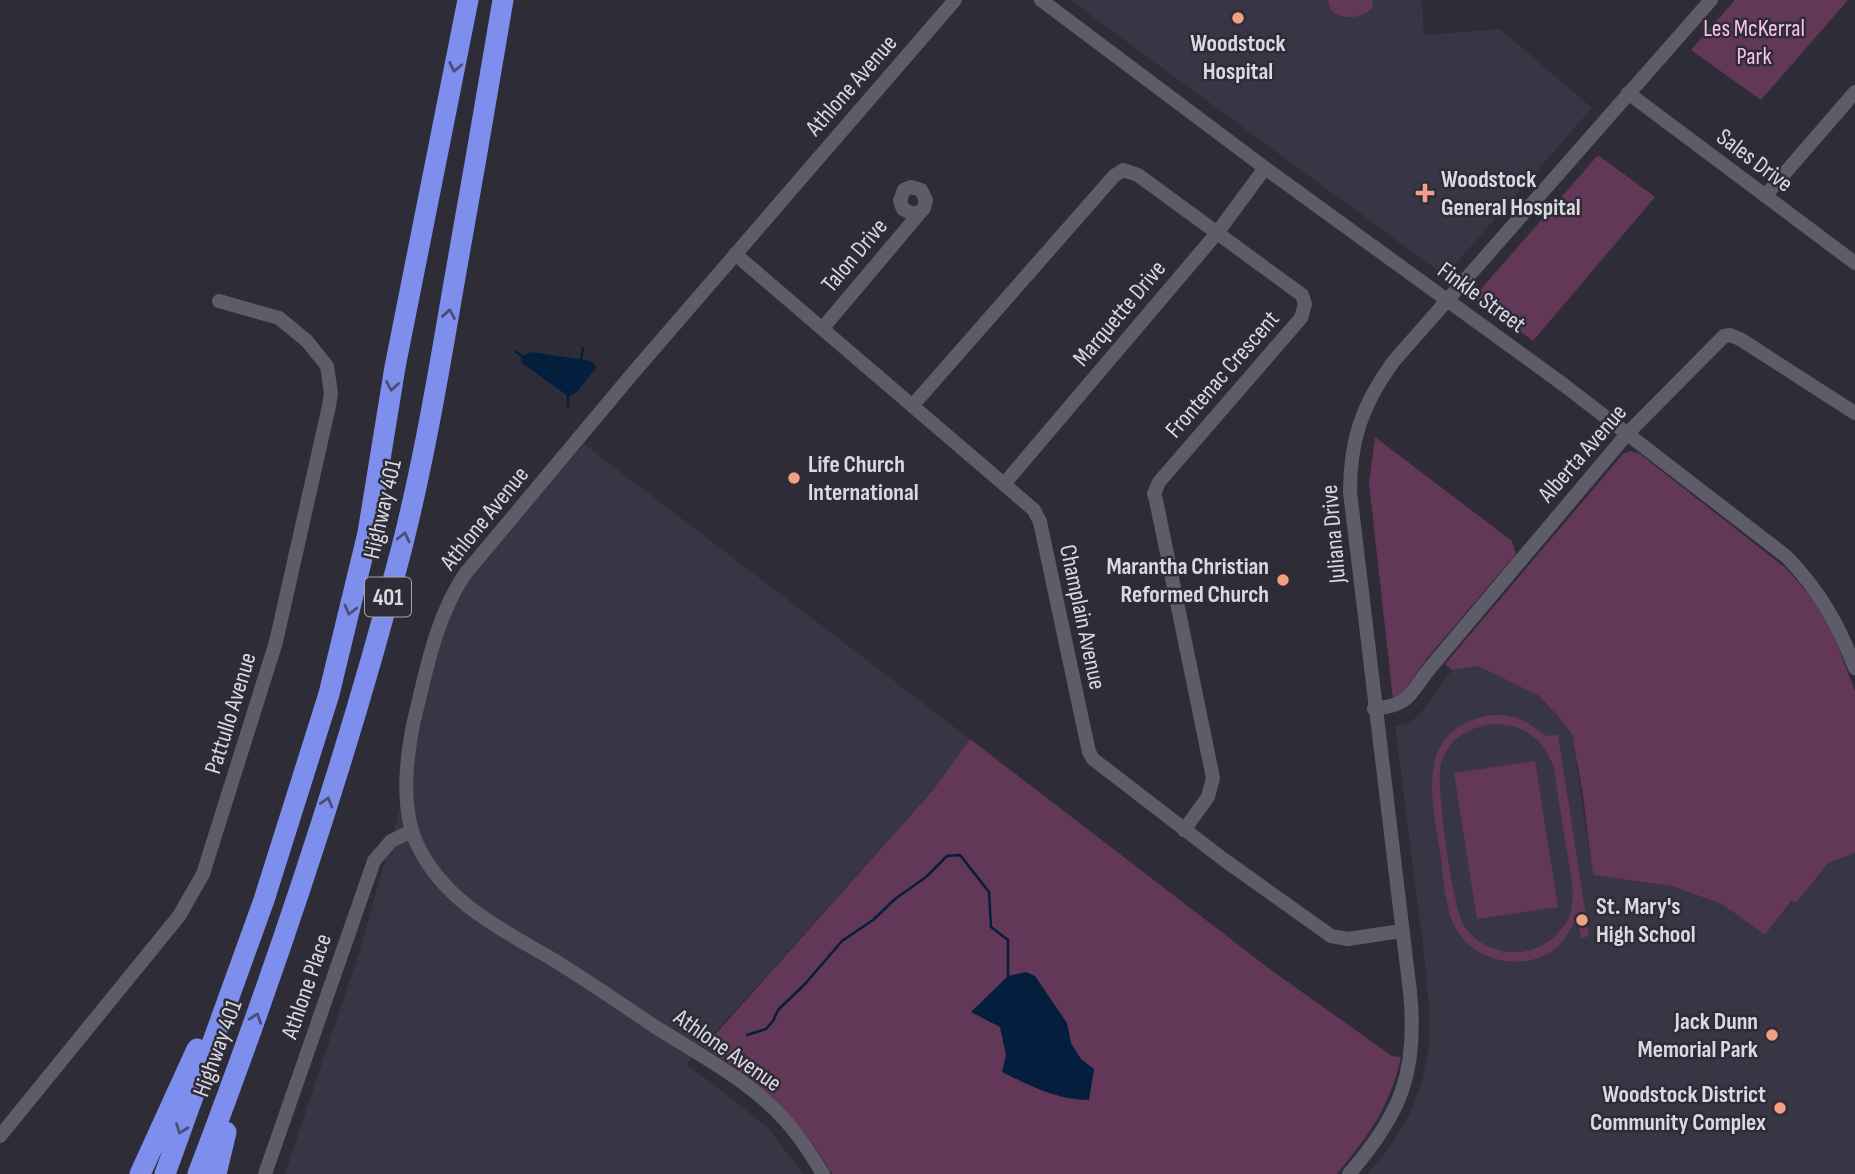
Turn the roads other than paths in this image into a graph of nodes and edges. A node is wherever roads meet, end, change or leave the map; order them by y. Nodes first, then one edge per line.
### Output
1 (468, 0) edge
2 (503, 0) edge
3 (955, 0) edge
4 (1041, 0) edge
5 (1711, 0) edge
6 (1855, 92) edge
7 (1628, 93) junction
8 (1265, 169) junction
9 (1765, 196) junction
10 (921, 211) dead end
11 (1217, 233) junction
12 (735, 254) junction
13 (1855, 263) edge
14 (1446, 300) junction
15 (219, 302) dead end
16 (822, 329) junction
17 (913, 405) junction
18 (1855, 413) edge
19 (1627, 434) junction
20 (1004, 484) junction
21 (1855, 668) edge
22 (1374, 709) junction
23 (1184, 830) junction
24 (412, 831) junction
25 (264, 900) junction
26 (1401, 931) junction
27 (247, 1045) junction
28 (0, 1136) edge
29 (140, 1174) edge
30 (165, 1174) edge
31 (198, 1174) edge
32 (216, 1174) edge
33 (265, 1174) edge
34 (823, 1174) edge
35 (1349, 1174) edge

1 -> 25 highway, Highway 401 / 401
27 -> 2 highway, Highway 401 / 401
3 - 12 street, Athlone Avenue
4 - 8 street, Finkle Street
5 - 7 street, Juliana Drive
6 - 9 street
7 - 9 street, Sales Drive
7 - 14 street, Juliana Drive
8 - 11 street, Marquette Drive
8 - 14 street, Finkle Street
9 - 13 street, Sales Drive
10 - 16 street, Talon Drive
11 - 17 street, Frontenac Crescent
11 - 20 street, Marquette Drive
11 - 23 street, Frontenac Crescent
12 - 16 street, Champlain Avenue
12 - 24 street, Athlone Avenue
14 - 19 street, Finkle Street
14 - 22 street, Juliana Drive
15 - 28 street, Pattullo Avenue
16 - 17 street, Champlain Avenue
17 - 20 street, Champlain Avenue
18 - 19 street, Alberta Avenue
19 - 21 street, Finkle Street
19 - 22 street, Alberta Avenue
20 - 23 street, Champlain Avenue
22 - 26 street, Juliana Drive
23 - 26 street, Champlain Avenue
24 - 33 street, Athlone Place
24 - 34 street, Athlone Avenue
25 - 29 highway
25 -> 30 highway, Highway 401 / 401
26 - 35 street, Juliana Drive
27 - 31 highway, Highway 401 / 401
27 - 32 highway

